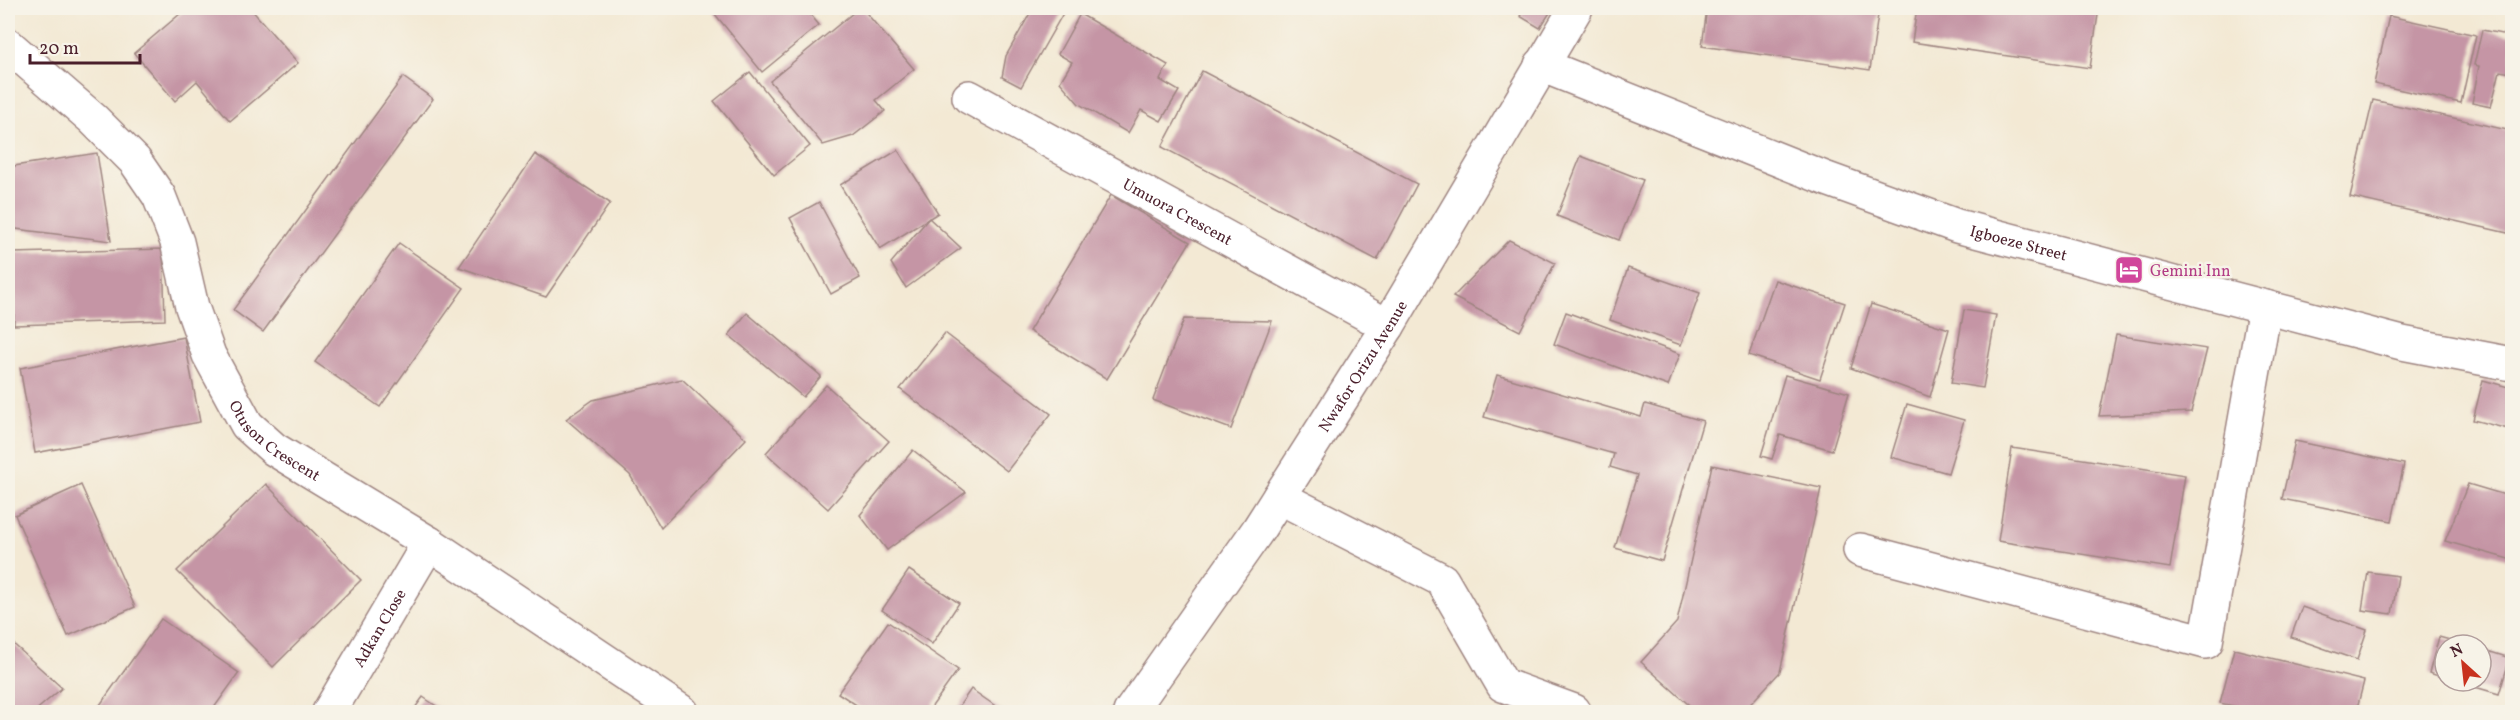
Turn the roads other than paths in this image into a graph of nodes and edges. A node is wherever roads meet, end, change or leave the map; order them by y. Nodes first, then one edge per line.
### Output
1 (1576, 8) edge
2 (8, 45) edge
3 (1541, 65) junction
4 (969, 97) dead end
5 (2265, 308) junction
6 (1388, 326) junction
7 (2512, 364) edge
8 (1279, 497) junction
9 (429, 543) junction
10 (1860, 550) dead end
11 (1574, 711) dead end
12 (329, 712) edge
13 (682, 712) edge
14 (1130, 712) edge

1 - 3 street, Nwafor Orizu Avenue
2 - 9 street, Otuson Crescent
3 - 5 street, Igboeze Street
3 - 6 street, Nwafor Orizu Avenue
4 - 6 street, Umuora Crescent
5 - 7 street, Igboeze Street
5 - 10 street
6 - 8 street, Nwafor Orizu Avenue
8 - 11 street
8 - 14 street, Nwafor Orizu Avenue
9 - 12 street, Adkan Close
9 - 13 street, Otuson Crescent

